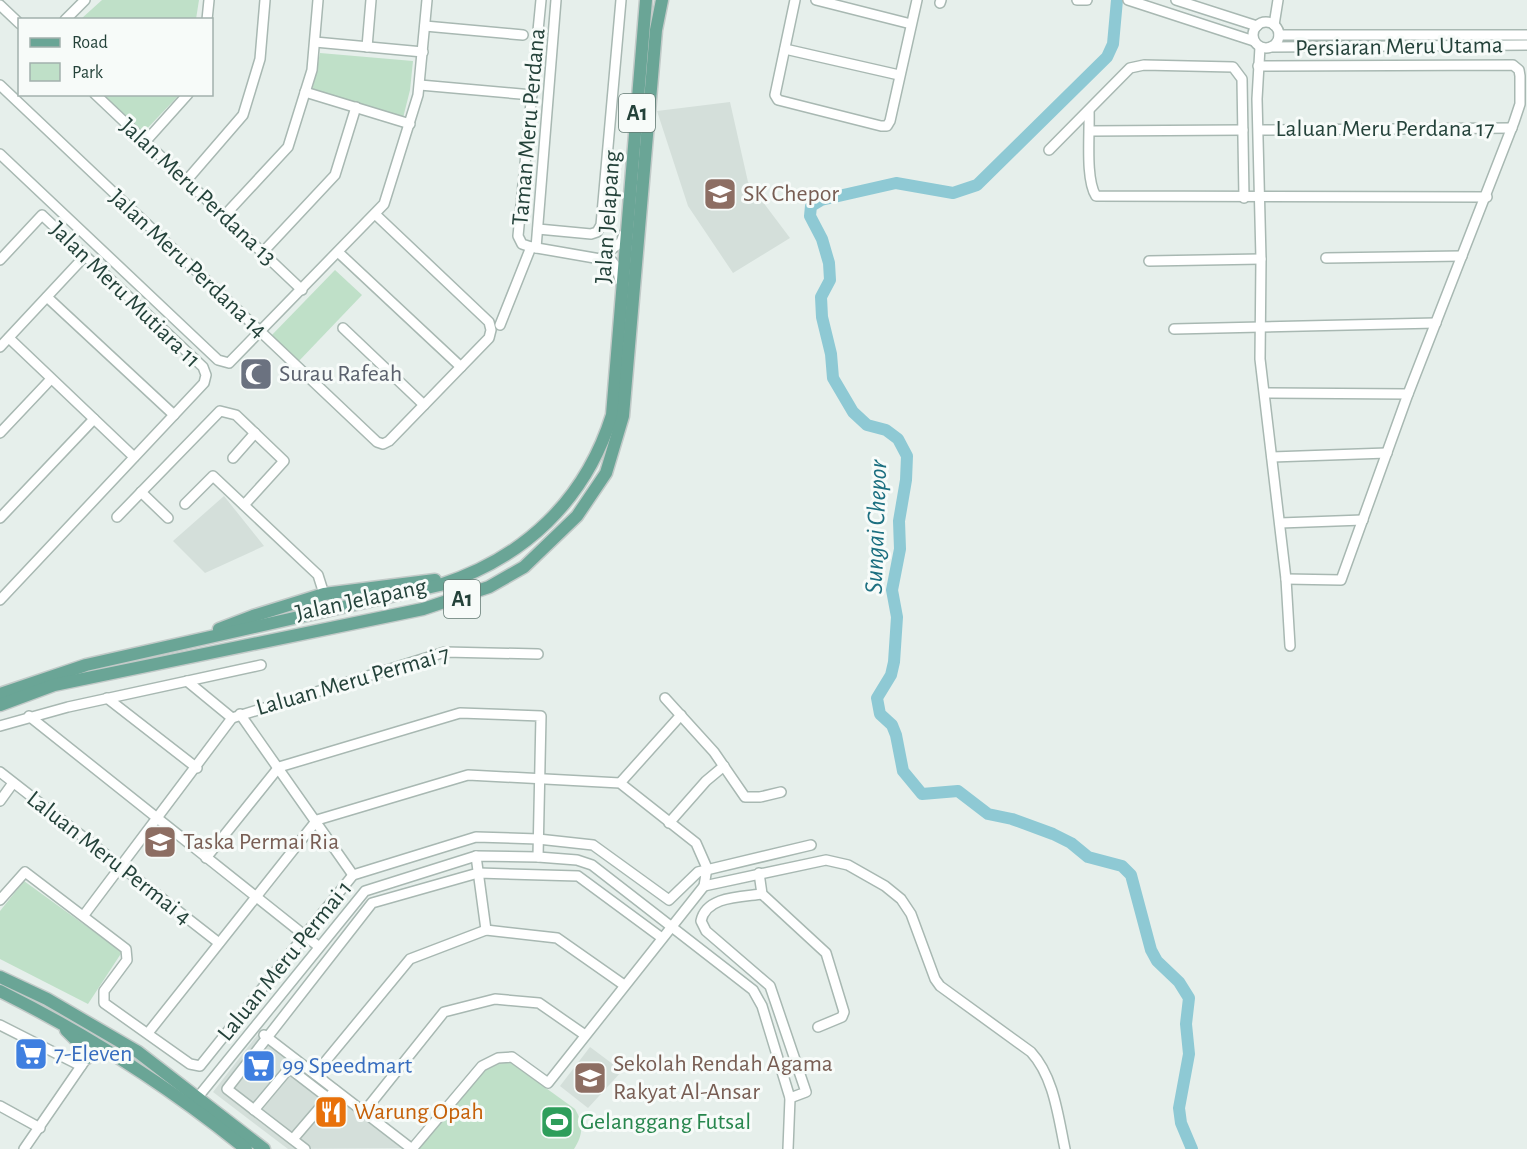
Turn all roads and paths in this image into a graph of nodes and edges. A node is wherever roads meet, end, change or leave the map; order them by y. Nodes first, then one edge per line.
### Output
1 (85, 0) edge
2 (209, 0) edge
3 (265, 0) edge
4 (318, 0) edge
5 (371, 0) edge
6 (427, 0) edge
7 (541, 0) edge
8 (556, 0) edge
9 (621, 0) edge
10 (646, 0) edge
11 (662, 0) edge
12 (795, 0) edge
13 (816, 0) edge
14 (917, 0) edge
15 (1077, 0) edge
16 (1087, 0) edge
17 (1176, 0) edge
18 (1278, 0) edge
19 (1131, 1) edge
20 (0, 2) edge
21 (67, 18) edge
22 (207, 18) edge
23 (18, 22) edge
24 (911, 24) junction
25 (1274, 25) junction
26 (425, 26) junction
27 (1257, 26) junction
28 (523, 35) dead end
29 (1279, 35) junction
30 (1527, 35) edge
31 (315, 42) junction
32 (1257, 44) junction
33 (1527, 45) edge
34 (367, 47) junction
35 (1271, 47) junction
36 (785, 49) junction
37 (423, 52) junction
38 (535, 57) junction
39 (552, 58) junction
40 (1258, 66) junction
41 (899, 75) junction
42 (0, 85) edge
43 (420, 85) junction
44 (305, 92) junction
45 (532, 95) junction
46 (97, 96) edge
47 (186, 96) edge
48 (356, 107) junction
49 (1089, 111) junction
50 (410, 124) junction
51 (1512, 128) junction
52 (1243, 130) junction
53 (1259, 130) junction
54 (1090, 131) junction
55 (145, 142) junction
56 (1049, 150) dead end
57 (0, 154) edge
58 (186, 181) junction
59 (1487, 197) junction
60 (1244, 198) junction
61 (1258, 198) junction
62 (375, 214) junction
63 (224, 216) junction
64 (627, 225) junction
65 (538, 229) junction
66 (534, 248) junction
67 (262, 252) junction
68 (338, 252) junction
69 (85, 256) junction
70 (1462, 256) junction
71 (602, 257) junction
72 (1326, 258) dead end
73 (1261, 259) junction
74 (0, 260) edge
75 (1149, 261) dead end
76 (302, 290) junction
77 (623, 296) junction
78 (47, 297) junction
79 (1436, 323) junction
80 (500, 325) dead end
81 (1260, 327) junction
82 (343, 328) dead end
83 (1174, 329) dead end
84 (261, 332) junction
85 (9, 338) junction
86 (0, 347) edge
87 (461, 367) junction
88 (51, 379) junction
89 (1266, 393) junction
90 (1408, 394) junction
91 (424, 405) junction
92 (174, 415) junction
93 (94, 419) junction
94 (0, 433) edge
95 (255, 434) junction
96 (1387, 453) junction
97 (134, 457) junction
98 (1272, 457) junction
99 (232, 458) dead end
100 (141, 492) junction
101 (185, 504) dead end
102 (244, 505) junction
103 (117, 517) dead end
104 (0, 518) edge
105 (168, 518) dead end
106 (1363, 520) junction
107 (1280, 523) junction
108 (477, 571) junction
109 (1286, 579) junction
110 (324, 594) junction
111 (0, 600) edge
112 (190, 641) junction
113 (1290, 646) dead end
114 (538, 654) dead end
115 (261, 665) dead end
116 (187, 681) junction
117 (0, 694) edge
118 (107, 698) junction
119 (665, 698) dead end
120 (0, 705) edge
121 (681, 715) junction
122 (29, 716) junction
123 (236, 716) junction
124 (0, 726) edge
125 (724, 766) junction
126 (279, 767) junction
127 (197, 768) junction
128 (0, 772) edge
129 (540, 778) junction
130 (14, 783) junction
131 (620, 783) junction
132 (782, 792) dead end
133 (0, 801) edge
134 (158, 819) junction
135 (316, 820) junction
136 (669, 823) junction
137 (538, 839) junction
138 (811, 845) dead end
139 (476, 856) junction
140 (538, 857) junction
141 (206, 858) junction
142 (122, 867) junction
143 (707, 868) junction
144 (478, 873) junction
145 (759, 873) junction
146 (353, 876) junction
147 (704, 886) junction
148 (762, 894) junction
149 (255, 896) junction
150 (0, 900) edge
151 (84, 915) junction
152 (671, 928) junction
153 (486, 930) junction
154 (303, 935) junction
155 (662, 938) junction
156 (219, 943) junction
157 (318, 946) junction
158 (0, 977) edge
159 (624, 985) junction
160 (0, 991) edge
161 (55, 1018) junction
162 (0, 1024) edge
163 (818, 1027) dead end
164 (255, 1028) junction
165 (148, 1033) junction
166 (585, 1035) junction
167 (267, 1037) junction
168 (97, 1042) junction
169 (120, 1057) junction
170 (296, 1060) junction
171 (84, 1061) junction
172 (289, 1068) junction
173 (315, 1074) junction
174 (335, 1090) junction
175 (198, 1097) junction
176 (328, 1098) junction
177 (790, 1098) junction
178 (0, 1106) edge
179 (254, 1110) junction
180 (364, 1112) junction
181 (40, 1128) junction
182 (293, 1139) junction
183 (24, 1149) edge
184 (246, 1149) edge
185 (264, 1149) edge
186 (305, 1149) edge
187 (412, 1149) edge
188 (788, 1149) edge
189 (1065, 1149) edge

1 - 21 street
2 - 22 street
3 - 58 street
4 - 31 street
5 - 34 street
6 - 26 street
7 - 38 street, Taman Meru Perdana
8 - 39 street
9 - 65 street
10 - 64 main road, Jalan Jelapang / A1
11 - 120 main road, Jalan Jelapang / A1
12 - 36 street
13 - 24 street
14 - 24 street
15 - 16 street
17 - 27 street
18 - 25 street
19 - 32 street
20 - 23 street
24 - 41 street
25 - 27 street
25 - 29 street
26 - 28 street
26 - 37 street
27 - 32 street
29 - 30 street, Persiaran Meru Utama
29 - 35 street
31 - 34 street
31 - 44 street
32 - 35 street
32 - 40 street
33 - 35 street, Persiaran Meru Utama
34 - 37 street
36 - 41 street
36 - 41 street
37 - 43 street
38 - 39 street
38 - 45 street, Taman Meru Perdana
39 - 65 street
40 - 51 street
40 - 53 street
42 - 84 street, Jalan Meru Perdana 14
43 - 45 street
43 - 50 street
44 - 48 street
44 - 63 street
45 - 66 street, Taman Meru Perdana
46 - 55 street, Jalan Meru Perdana 13
47 - 55 street
48 - 50 street
48 - 67 street
49 - 52 street
49 - 54 street
49 - 56 street
50 - 62 street
51 - 53 street, Laluan Meru Perdana 17
51 - 59 street
52 - 54 street
52 - 60 street
53 - 61 street
54 - 60 street
55 - 58 street, Jalan Meru Perdana 13
57 - 84 street
58 - 63 street, Jalan Meru Perdana 13
59 - 61 street
59 - 70 street
60 - 61 street
61 - 73 street
62 - 68 street
62 - 87 street
63 - 67 street, Jalan Meru Perdana 13
64 - 71 street
64 - 77 main road, Jalan Jelapang / A1
65 - 66 street
66 - 71 street, Taman Meru Perdana
66 - 80 street
67 - 76 street, Jalan Meru Perdana 13
68 - 76 street
68 - 87 street
69 - 74 street, Jalan Meru Mutiara 11
69 - 78 street
69 - 92 street, Jalan Meru Mutiara 11
70 - 72 street
70 - 79 street
71 - 77 street
73 - 75 street
73 - 81 street
76 - 84 street
77 - 108 main road, Jalan Jelapang / A1
78 - 85 street
78 - 92 street
79 - 81 street
79 - 90 street
81 - 83 street
81 - 89 street
82 - 91 street
84 - 91 street, Jalan Meru Perdana 14
85 - 86 street
85 - 88 street
87 - 91 street
88 - 93 street
88 - 94 street
89 - 90 street
89 - 98 street
90 - 96 street
92 - 97 street, Jalan Meru Mutiara 11
93 - 97 street
93 - 104 street
95 - 99 street
95 - 100 street
95 - 102 street
96 - 98 street
96 - 106 street
97 - 111 street, Jalan Meru Mutiara 11
98 - 107 street
100 - 103 street
100 - 105 street
101 - 102 street
102 - 110 street
106 - 107 street
106 - 109 street
107 - 109 street
108 - 110 main road
108 - 112 main road, Jalan Jelapang / A1
109 - 113 street
110 - 112 main road
112 - 117 main road, Jalan Jelapang / A1
114 - 123 street, Laluan Meru Permai 7
115 - 116 street
116 - 118 street
116 - 123 street
118 - 122 street
118 - 127 street
119 - 121 street
121 - 125 street
121 - 131 street
122 - 124 street
122 - 134 street
123 - 126 street
123 - 127 street, Laluan Meru Permai 7
125 - 132 street
125 - 136 street
126 - 129 street
126 - 135 street
126 - 141 street
127 - 134 street, Laluan Meru Permai 7
128 - 130 street, Laluan Meru Permai 4
129 - 131 street
129 - 135 street
129 - 137 street
130 - 133 street
130 - 142 street, Laluan Meru Permai 4
131 - 136 street
134 - 141 street
134 - 142 street, Laluan Meru Permai 7
135 - 146 street
135 - 149 street
136 - 143 street
137 - 140 street
137 - 143 street, Laluan Meru Permai 1
137 - 146 street, Laluan Meru Permai 1
138 - 143 street, Laluan Meru Permai 1
139 - 140 street
139 - 144 street
139 - 157 street
140 - 152 street
141 - 149 street
142 - 151 street, Laluan Meru Permai 7
142 - 156 street, Laluan Meru Permai 4
143 - 147 street
144 - 153 street
144 - 155 street
144 - 167 street
145 - 147 street
145 - 148 street
145 - 189 street
146 - 154 street, Laluan Meru Permai 1
147 - 152 street
148 - 163 street
148 - 177 street
149 - 154 street
149 - 156 street
150 - 151 street
151 - 165 street
152 - 155 street
152 - 177 street
153 - 159 street
153 - 173 street
154 - 157 street
154 - 165 street, Laluan Meru Permai 1
155 - 159 street
156 - 165 street
157 - 164 street
158 - 175 main road
159 - 166 street
160 - 161 main road
161 - 168 main road
161 - 171 main road
162 - 171 street
164 - 167 street
164 - 175 street
166 - 180 street
166 - 187 street
167 - 170 street
167 - 179 street
168 - 169 main road
168 - 171 street
169 - 171 main road
169 - 184 main road
170 - 172 street
170 - 173 street
171 - 181 street
172 - 176 street
172 - 179 street
173 - 174 street
174 - 176 street
174 - 180 street
175 - 185 main road
176 - 182 street
177 - 188 street
178 - 181 street
179 - 182 street
180 - 187 street
181 - 183 street
182 - 186 street

